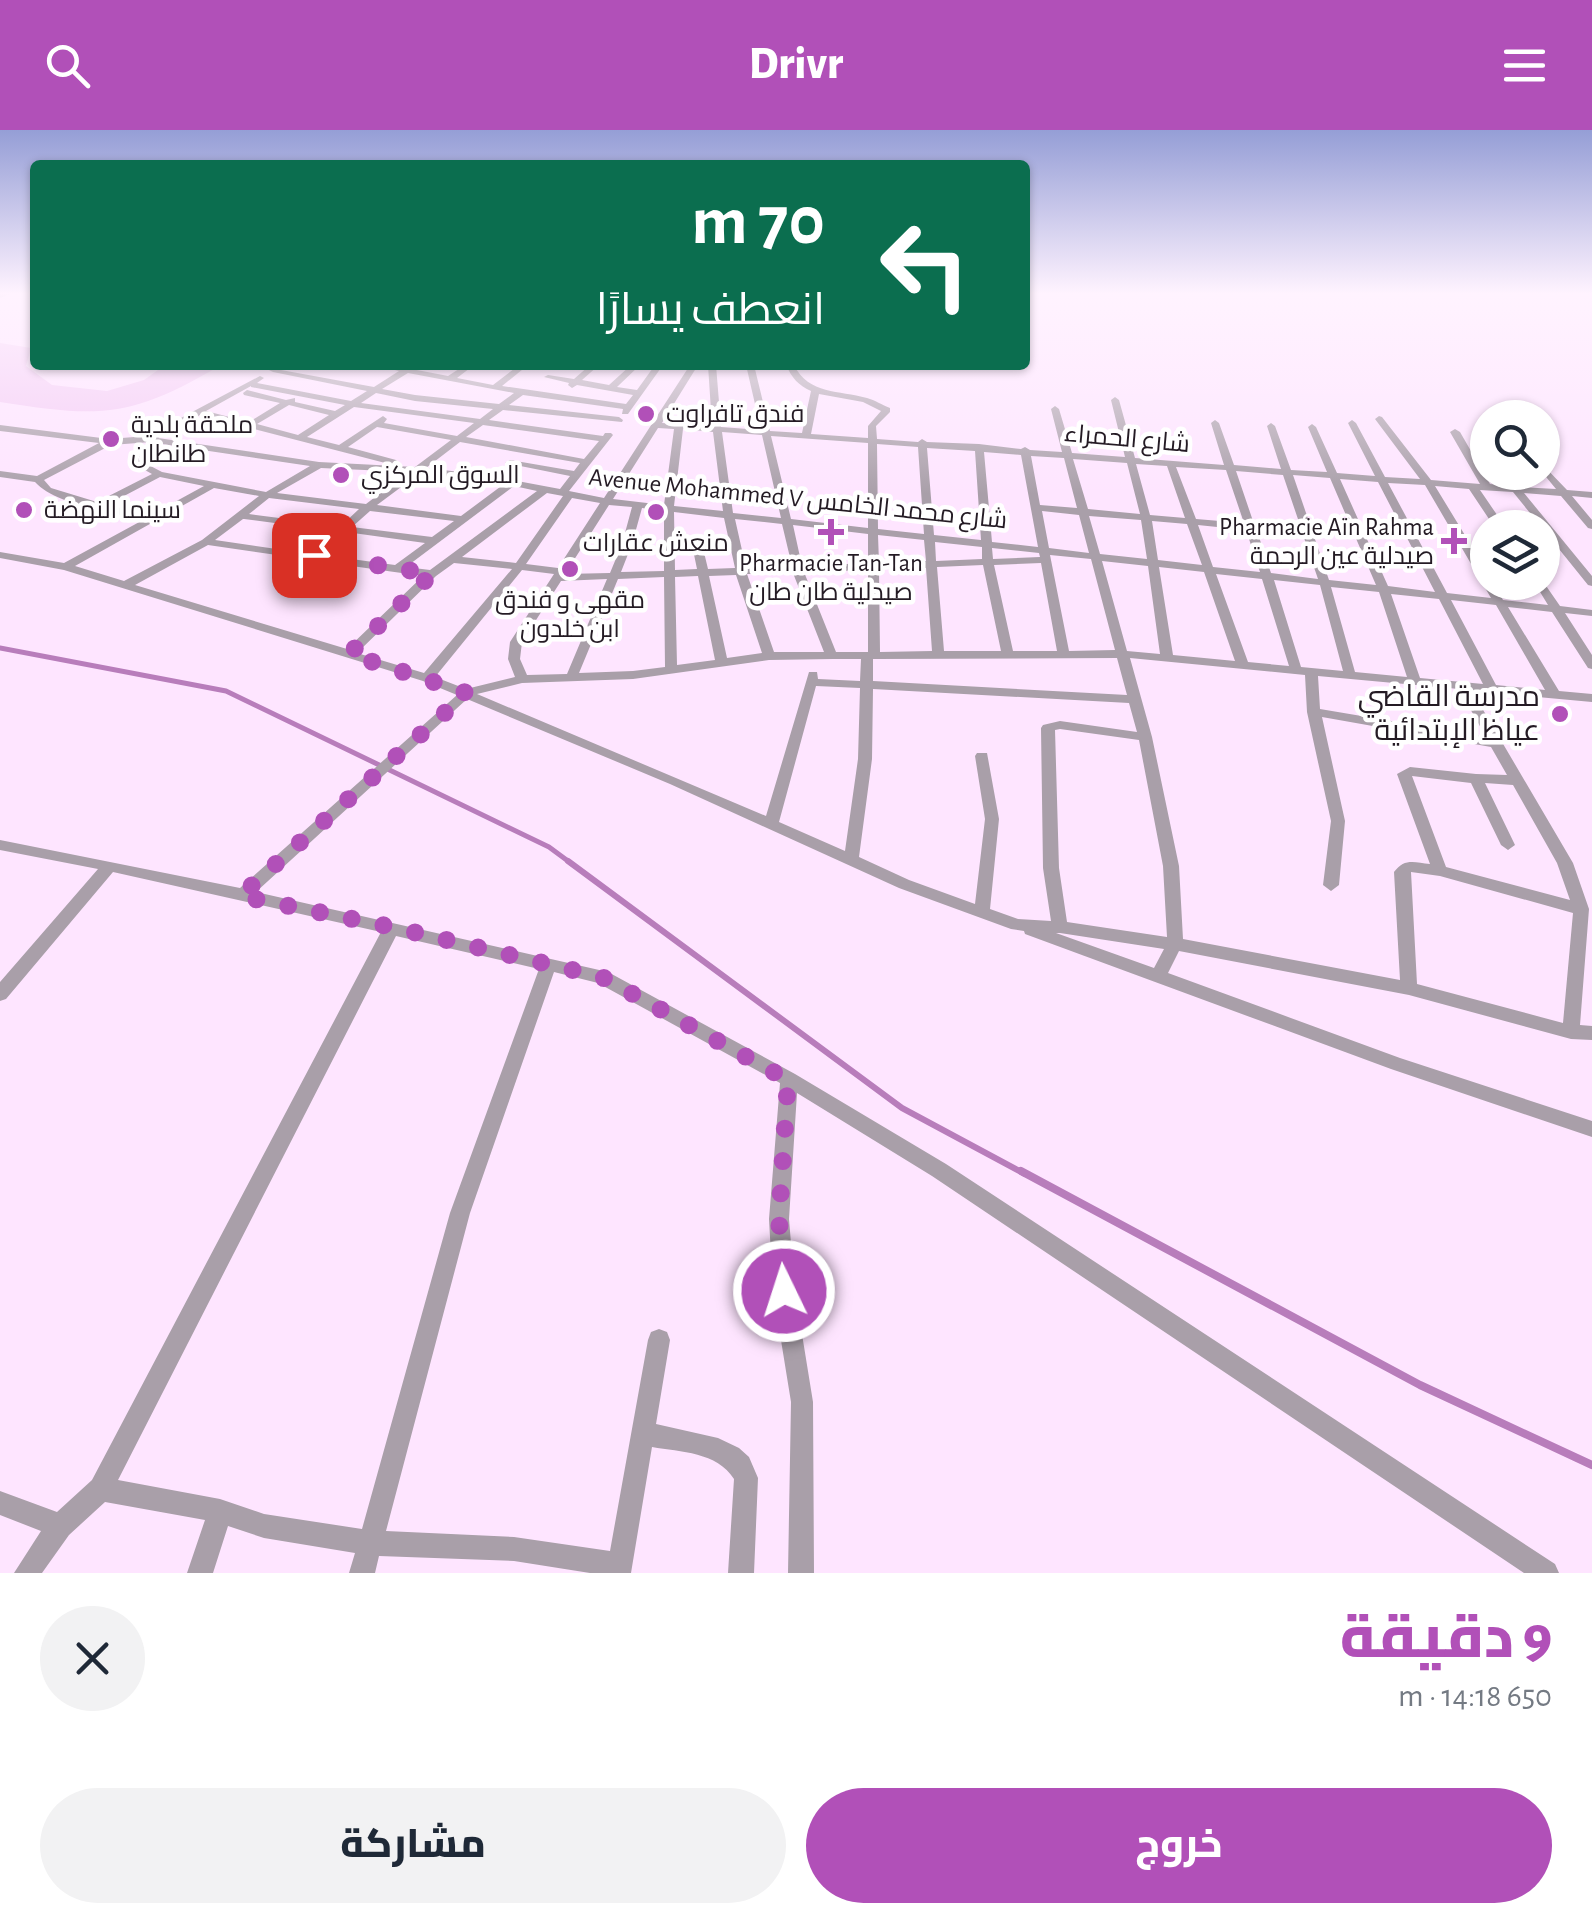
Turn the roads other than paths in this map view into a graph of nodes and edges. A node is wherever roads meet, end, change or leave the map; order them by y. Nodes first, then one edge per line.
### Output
1 (274, 370) edge
2 (284, 370) edge
3 (397, 370) edge
4 (407, 370) edge
5 (462, 370) edge
6 (518, 370) edge
7 (556, 370) edge
8 (589, 370) edge
9 (631, 370) edge
10 (654, 370) edge
11 (691, 370) edge
12 (712, 370) edge
13 (751, 370) edge
14 (792, 370) edge
15 (404, 372) junction
16 (548, 377) junction
17 (446, 380) junction
18 (324, 382) junction
19 (576, 382) junction
20 (251, 384) junction
21 (474, 384) junction
22 (495, 388) junction
23 (612, 388) junction
24 (238, 390) junction
25 (815, 391) junction
26 (372, 392) junction
27 (521, 392) junction
28 (639, 392) junction
29 (302, 394) junction
30 (534, 394) junction
31 (557, 397) junction
32 (415, 398) junction
33 (1115, 400) dead end
34 (450, 402) junction
35 (287, 403) junction
36 (353, 404) junction
37 (502, 407) junction
38 (628, 407) junction
39 (1055, 409) dead end
40 (395, 410) junction
41 (200, 412) junction
42 (336, 414) junction
43 (434, 414) junction
44 (1380, 419) dead end
45 (619, 420) junction
46 (484, 421) junction
47 (1215, 423) dead end
48 (1352, 423) dead end
49 (376, 424) junction
50 (660, 424) junction
51 (248, 426) junction
52 (679, 426) junction
53 (1271, 426) dead end
54 (1312, 427) dead end
55 (0, 428) edge
56 (716, 428) junction
57 (412, 430) junction
58 (765, 432) junction
59 (1454, 432) dead end
60 (806, 434) junction
61 (462, 438) junction
62 (296, 439) junction
63 (605, 439) junction
64 (874, 439) junction
65 (155, 440) junction
66 (109, 442) junction
67 (922, 442) junction
68 (980, 446) junction
69 (341, 448) junction
70 (1024, 450) junction
71 (528, 452) junction
72 (1070, 454) junction
73 (1131, 459) junction
74 (1470, 460) edge
75 (588, 462) junction
76 (1170, 462) junction
77 (510, 464) junction
78 (320, 465) junction
79 (1229, 467) junction
80 (420, 470) junction
81 (1284, 471) junction
82 (0, 474) edge
83 (159, 474) junction
84 (1332, 474) junction
85 (578, 475) junction
86 (486, 478) junction
87 (1378, 478) junction
88 (38, 479) junction
89 (512, 483) junction
90 (1429, 484) junction
91 (212, 485) junction
92 (1470, 487) edge
93 (1560, 488) edge
94 (1505, 490) edge
95 (543, 491) junction
96 (1515, 491) junction
97 (1564, 493) junction
98 (565, 495) junction
99 (1592, 495) edge
100 (267, 496) junction
101 (605, 501) junction
102 (638, 505) junction
103 (98, 506) junction
104 (669, 508) junction
105 (1038, 508) junction
106 (364, 510) junction
107 (1084, 512) junction
108 (730, 515) junction
109 (244, 516) junction
110 (1146, 518) junction
111 (153, 519) junction
112 (463, 520) junction
113 (786, 520) junction
114 (1192, 524) junction
115 (1592, 526) edge
116 (1246, 527) junction
117 (343, 529) junction
118 (874, 530) junction
119 (1307, 532) junction
120 (932, 536) junction
121 (696, 540) dead end
122 (436, 541) junction
123 (206, 542) junction
124 (989, 542) junction
125 (0, 555) edge
126 (314, 555) junction
127 (1043, 555) junction
128 (1098, 555) junction
129 (452, 559) junction
130 (988, 562) junction
131 (1154, 562) junction
132 (931, 564) junction
133 (66, 567) junction
134 (518, 567) junction
135 (875, 567) junction
136 (400, 568) junction
137 (1210, 569) junction
138 (798, 570) junction
139 (743, 573) junction
140 (432, 574) junction
141 (294, 575) dead end
142 (558, 575) junction
143 (704, 575) junction
144 (1268, 575) junction
145 (672, 576) junction
146 (612, 577) junction
147 (1324, 581) junction
148 (1592, 583) edge
149 (126, 585) junction
150 (1384, 590) junction
151 (1440, 596) junction
152 (1552, 600) edge
153 (1498, 603) junction
154 (1558, 610) junction
155 (1592, 614) edge
156 (1007, 652) junction
157 (1063, 652) junction
158 (349, 654) junction
159 (938, 654) junction
160 (1121, 654) junction
161 (769, 656) junction
162 (825, 656) junction
163 (871, 656) junction
164 (1168, 658) junction
165 (722, 664) junction
166 (1243, 665) junction
167 (1592, 665) edge
168 (671, 671) junction
169 (1303, 671) junction
170 (1350, 675) junction
171 (572, 676) junction
172 (427, 678) junction
173 (522, 679) junction
174 (1415, 681) junction
175 (812, 682) junction
176 (868, 684) junction
177 (1464, 688) junction
178 (1490, 688) junction
179 (467, 693) junction
180 (1554, 694) junction
181 (1592, 698) edge
182 (1132, 699) junction
183 (1314, 712) junction
184 (1145, 737) junction
185 (1495, 742) junction
186 (982, 756) dead end
187 (1476, 779) junction
188 (1519, 782) junction
189 (771, 823) junction
190 (1508, 844) dead end
191 (0, 845) edge
192 (851, 858) junction
193 (109, 867) junction
194 (1440, 871) junction
195 (1331, 885) dead end
196 (240, 896) junction
197 (1581, 909) junction
198 (982, 912) junction
199 (1017, 925) junction
200 (1060, 926) junction
201 (392, 927) junction
202 (1175, 944) junction
203 (548, 966) junction
204 (1158, 976) junction
205 (1409, 988) junction
206 (0, 994) edge
207 (1571, 1032) junction
208 (1592, 1033) edge
209 (788, 1080) junction
210 (1592, 1128) edge
211 (659, 1340) dead end
212 (643, 1433) junction
213 (101, 1489) junction
214 (0, 1503) edge
215 (220, 1511) junction
216 (60, 1526) junction
217 (369, 1543) junction
218 (619, 1569) edge
219 (26, 1573) edge
220 (200, 1573) edge
221 (362, 1573) edge
222 (741, 1573) edge
223 (801, 1573) edge
224 (1546, 1573) edge

1 - 20 street
2 - 18 street
3 - 15 street
4 - 15 street
5 - 17 street
6 - 22 street
7 - 16 street
8 - 19 street
9 - 23 street
10 - 28 street
11 - 50 street
12 - 56 street
13 - 58 street
14 - 25 street
15 - 17 street
15 - 26 street
16 - 19 street
16 - 30 street
17 - 21 street
17 - 32 street
18 - 26 street
18 - 29 street
19 - 23 street
19 - 31 street
20 - 24 street
20 - 29 street
21 - 22 street
21 - 34 street
22 - 27 street
23 - 28 street
24 - 35 street
24 - 41 street
25 - 60 street
25 - 64 street
26 - 32 street
26 - 36 street
27 - 30 street
27 - 37 street
28 - 38 street
29 - 35 street
29 - 36 street
30 - 31 street
31 - 38 street
32 - 34 street
32 - 40 street
33 - 73 street
34 - 37 street
34 - 43 street
35 - 42 street
35 - 51 street
36 - 40 street
36 - 42 street
37 - 45 street
37 - 46 street
38 - 45 street
39 - 72 street
40 - 43 street
40 - 49 street
41 - 51 street
41 - 65 street
42 - 62 street
43 - 46 street
43 - 57 street
44 - 90 street
45 - 63 street
46 - 61 street
46 - 63 street
47 - 79 street
48 - 87 street
49 - 57 street
49 - 69 street
50 - 52 street, شارع الحمراء
50 - 101 street
51 - 62 street
52 - 56 street, شارع الحمراء
52 - 104 street
53 - 81 street
54 - 84 street
55 - 66 street, Avenue Mohammed V شارع محمد الخامس
56 - 58 street, شارع الحمراء
56 - 108 street
57 - 61 street
58 - 60 street, شارع الحمراء
58 - 113 street
59 - 74 street
60 - 64 street, شارع الحمراء
61 - 71 street
61 - 80 street
62 - 69 street
63 - 75 street
64 - 67 street, شارع الحمراء
64 - 118 street
65 - 66 street, Avenue Mohammed V شارع محمد الخامس
65 - 78 street, Avenue Mohammed V شارع محمد الخامس
65 - 83 street
66 - 88 street
67 - 68 street, شارع الحمراء
67 - 120 street
68 - 70 street, شارع الحمراء
68 - 124 street
69 - 80 street
70 - 72 street, شارع الحمراء
70 - 105 street
71 - 75 street
71 - 77 street
72 - 73 street, شارع الحمراء
72 - 107 street
73 - 76 street, شارع الحمراء
73 - 110 street
75 - 85 street
76 - 79 street, شارع الحمراء
76 - 114 street
77 - 85 street
77 - 86 street
78 - 80 street, Avenue Mohammed V شارع محمد الخامس
78 - 100 street
79 - 81 street, شارع الحمراء
79 - 116 street
80 - 86 street, Avenue Mohammed V شارع محمد الخامس
80 - 106 street
81 - 84 street, شارع الحمراء
81 - 119 street
82 - 88 street
83 - 91 street
83 - 103 street
84 - 87 street, شارع الحمراء
84 - 150 street
85 - 98 street
86 - 89 street, Avenue Mohammed V شارع محمد الخامس
87 - 90 street, شارع الحمراء
87 - 151 street
88 - 103 street
89 - 95 street, Avenue Mohammed V شارع محمد الخامس
89 - 112 street
90 - 92 street, شارع الحمراء
90 - 153 street
91 - 100 street
91 - 111 street
93 - 97 street
94 - 96 street, شارع الحمراء
95 - 98 street, Avenue Mohammed V شارع محمد الخامس
95 - 129 street
96 - 97 street, شارع الحمراء
96 - 148 street
97 - 99 street, شارع الحمراء
97 - 115 street
98 - 101 street, Avenue Mohammed V شارع محمد الخامس
98 - 134 street
100 - 106 street
100 - 109 street
101 - 102 street, Avenue Mohammed V شارع محمد الخامس
101 - 142 street
102 - 104 street, Avenue Mohammed V شارع محمد الخامس
102 - 146 street
103 - 111 street
104 - 108 street, Avenue Mohammed V شارع محمد الخامس
104 - 145 street
105 - 107 street
105 - 127 street
106 - 112 street
106 - 117 street
107 - 110 street
107 - 128 street
108 - 113 street, Avenue Mohammed V شارع محمد الخامس
108 - 139 street
109 - 117 street
109 - 123 street
110 - 114 street
110 - 131 street
111 - 133 street
112 - 122 street
113 - 118 street, Avenue Mohammed V شارع محمد الخامس
113 - 138 street
114 - 116 street
114 - 137 street
116 - 119 street
116 - 144 street
117 - 122 street
117 - 126 street
118 - 120 street, Avenue Mohammed V شارع محمد الخامس
118 - 135 street
119 - 147 street
120 - 124 street, Avenue Mohammed V شارع محمد الخامس
120 - 132 street
121 - 143 street
122 - 136 street
123 - 126 street
123 - 149 street
124 - 127 street, Avenue Mohammed V شارع محمد الخامس
124 - 130 street
125 - 133 street
126 - 136 street
126 - 141 street
127 - 128 street, Avenue Mohammed V شارع محمد الخامس
127 - 130 street
127 - 157 street
128 - 131 street, Avenue Mohammed V شارع محمد الخامس
128 - 160 street
129 - 134 street
129 - 140 street
130 - 132 street
130 - 156 street
131 - 137 street, Avenue Mohammed V شارع محمد الخامس
131 - 164 street
132 - 135 street
132 - 159 street
133 - 149 street
134 - 142 street
134 - 172 street
135 - 138 street
135 - 163 street
136 - 140 street
137 - 144 street, Avenue Mohammed V شارع محمد الخامس
137 - 166 street
138 - 139 street
138 - 162 street
139 - 143 street
139 - 161 street
140 - 158 street
142 - 146 street
142 - 173 street
143 - 145 street
143 - 165 street
144 - 147 street, Avenue Mohammed V شارع محمد الخامس
144 - 169 street
145 - 146 street
145 - 168 street
146 - 171 street
147 - 150 street, Avenue Mohammed V شارع محمد الخامس
147 - 170 street
149 - 158 street
150 - 151 street, Avenue Mohammed V شارع محمد الخامس
150 - 174 street
151 - 153 street, Avenue Mohammed V شارع محمد الخامس
151 - 178 street
152 - 154 street
153 - 154 street, Avenue Mohammed V شارع محمد الخامس
153 - 180 street
154 - 155 street, Avenue Mohammed V شارع محمد الخامس
154 - 167 street
156 - 157 street
156 - 159 street
157 - 160 street
158 - 172 street
159 - 163 street
160 - 164 street
160 - 182 street
161 - 162 street
161 - 165 street
162 - 163 street
162 - 175 street
163 - 176 street
164 - 166 street
165 - 168 street
166 - 169 street
168 - 171 street
169 - 170 street
169 - 183 street
170 - 174 street
171 - 173 street
172 - 179 street
173 - 179 street
174 - 177 street
175 - 176 street
175 - 189 street
176 - 182 street
176 - 192 street
177 - 178 street
177 - 185 street
178 - 180 street
179 - 189 street
179 - 196 street
180 - 181 street
182 - 184 street
183 - 185 street
183 - 195 street
184 - 200 street
184 - 202 street
185 - 188 street
186 - 198 street
187 - 188 street
187 - 190 street
187 - 194 street
188 - 197 street
189 - 192 street
191 - 193 street
192 - 198 street
193 - 196 street
193 - 206 street
194 - 197 street
194 - 205 street
196 - 201 street
197 - 207 street
198 - 199 street
199 - 200 street
199 - 204 street
200 - 202 street
201 - 203 street
201 - 213 street
202 - 204 street
202 - 205 street
203 - 209 street
203 - 217 street
204 - 210 street
205 - 207 street
207 - 208 street
209 - 223 street
209 - 224 street
211 - 212 street
212 - 218 street
212 - 222 street
213 - 215 street
213 - 216 street
214 - 216 street
215 - 217 street
215 - 220 street
216 - 219 street
217 - 218 street
217 - 221 street

